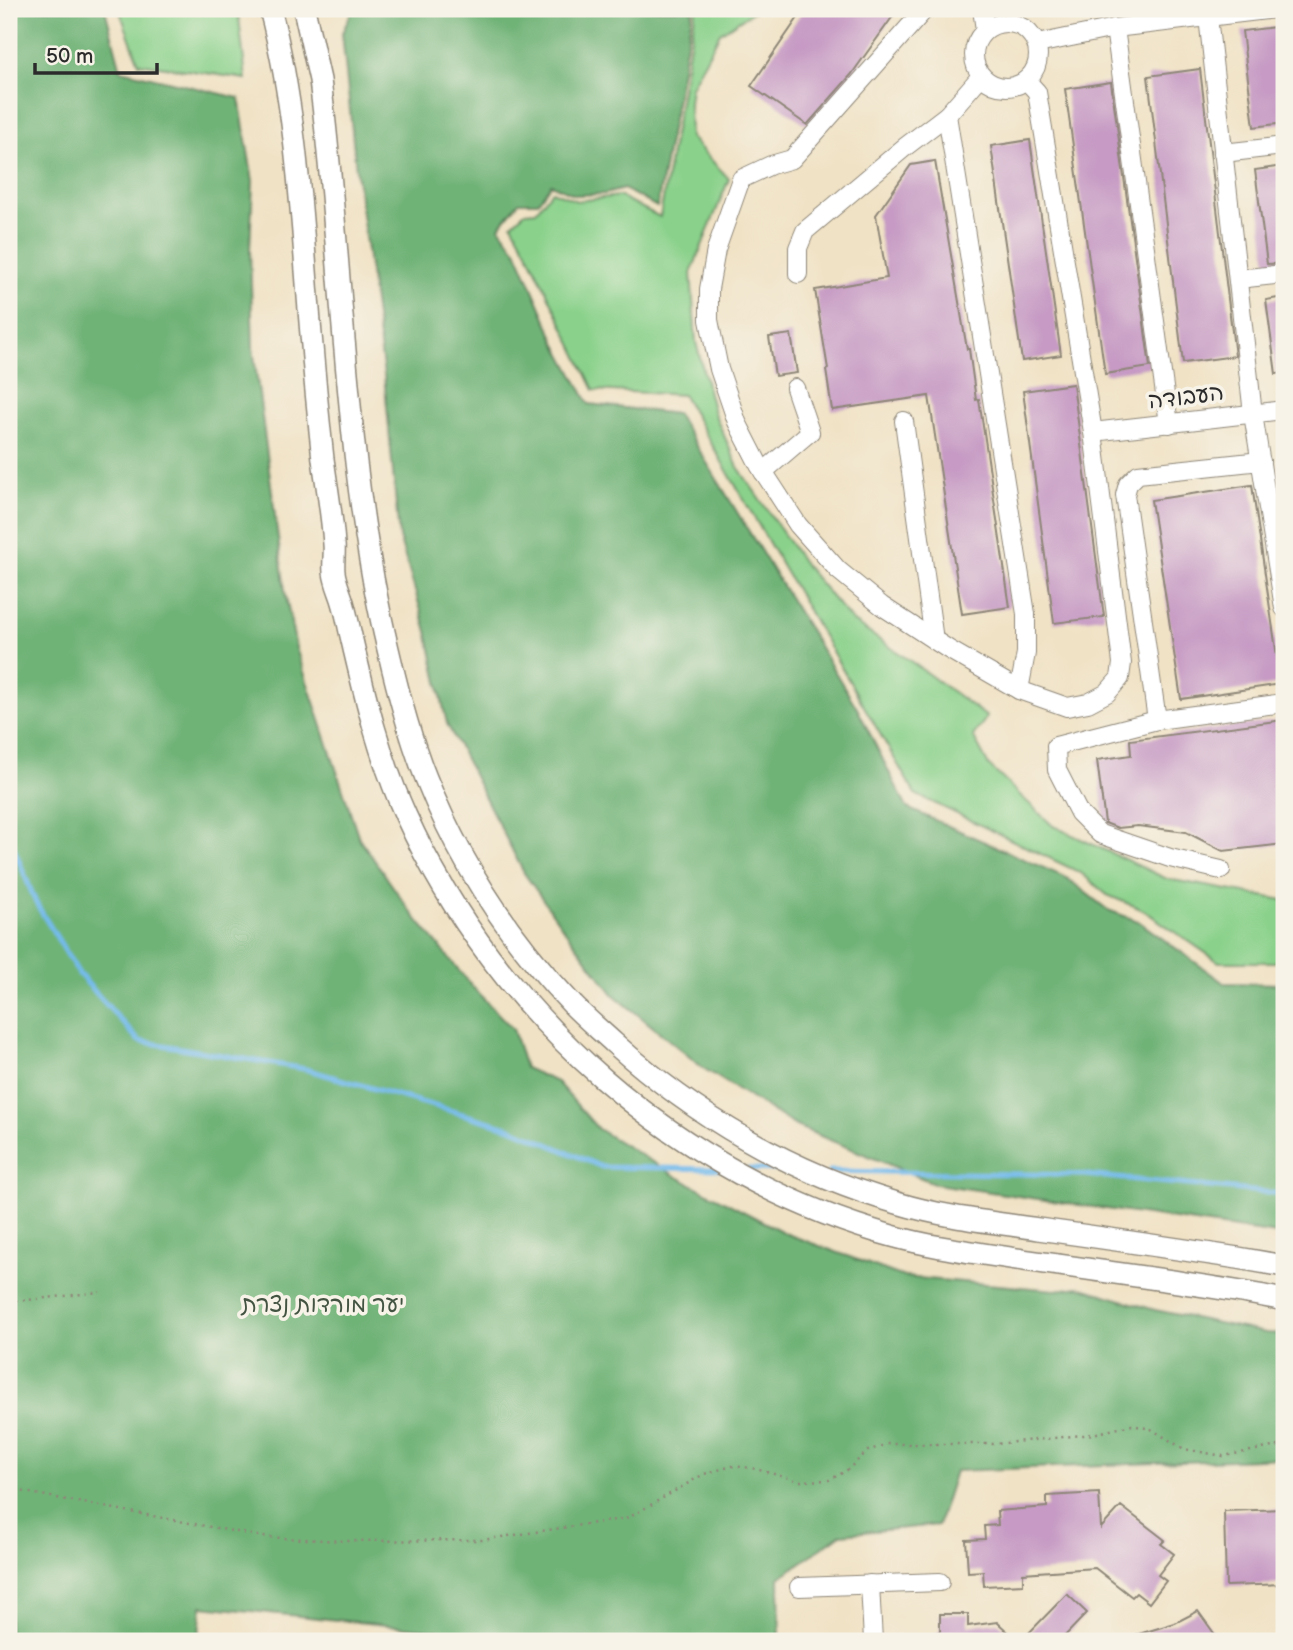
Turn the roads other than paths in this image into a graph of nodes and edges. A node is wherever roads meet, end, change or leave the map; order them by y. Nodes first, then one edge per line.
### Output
1 (270, 9) edge
2 (304, 9) edge
3 (925, 9) edge
4 (982, 9) edge
5 (1275, 9) edge
6 (1208, 17) junction
7 (1115, 27) junction
8 (985, 30) junction
9 (1037, 44) junction
10 (981, 76) junction
11 (1026, 80) junction
12 (947, 115) junction
13 (1284, 146) edge
14 (1223, 153) junction
15 (798, 274) dead end
16 (1284, 274) edge
17 (1238, 279) junction
18 (795, 388) dead end
19 (1284, 410) edge
20 (1253, 414) junction
21 (904, 421) dead end
22 (1169, 424) junction
23 (1093, 432) junction
24 (1261, 461) junction
25 (763, 472) junction
26 (1284, 608) edge
27 (934, 640) junction
28 (1019, 690) junction
29 (1284, 703) edge
30 (1157, 720) junction
31 (1221, 870) dead end
32 (1284, 1266) edge
33 (1284, 1300) edge
34 (940, 1582) dead end
35 (870, 1584) junction
36 (799, 1587) dead end
37 (873, 1641) edge

1 - 33 main road
2 - 32 main road
3 - 25 street
4 - 8 street
5 - 6 street
6 - 7 street
6 - 14 street
7 - 9 street
7 - 22 street
8 - 9 street
8 - 10 street
9 - 11 street
10 - 11 street
10 - 12 street
11 - 23 street
12 - 15 street
12 - 28 street
13 - 14 street
14 - 17 street
16 - 17 street
17 - 20 street
18 - 25 street
19 - 20 street, העבודה
20 - 22 street, העבודה
20 - 24 street
21 - 27 street
22 - 23 street, העבודה
23 - 28 street
24 - 26 street
24 - 30 street
25 - 27 street
27 - 28 street
29 - 30 street
30 - 31 street
34 - 35 street
35 - 36 street
35 - 37 street

